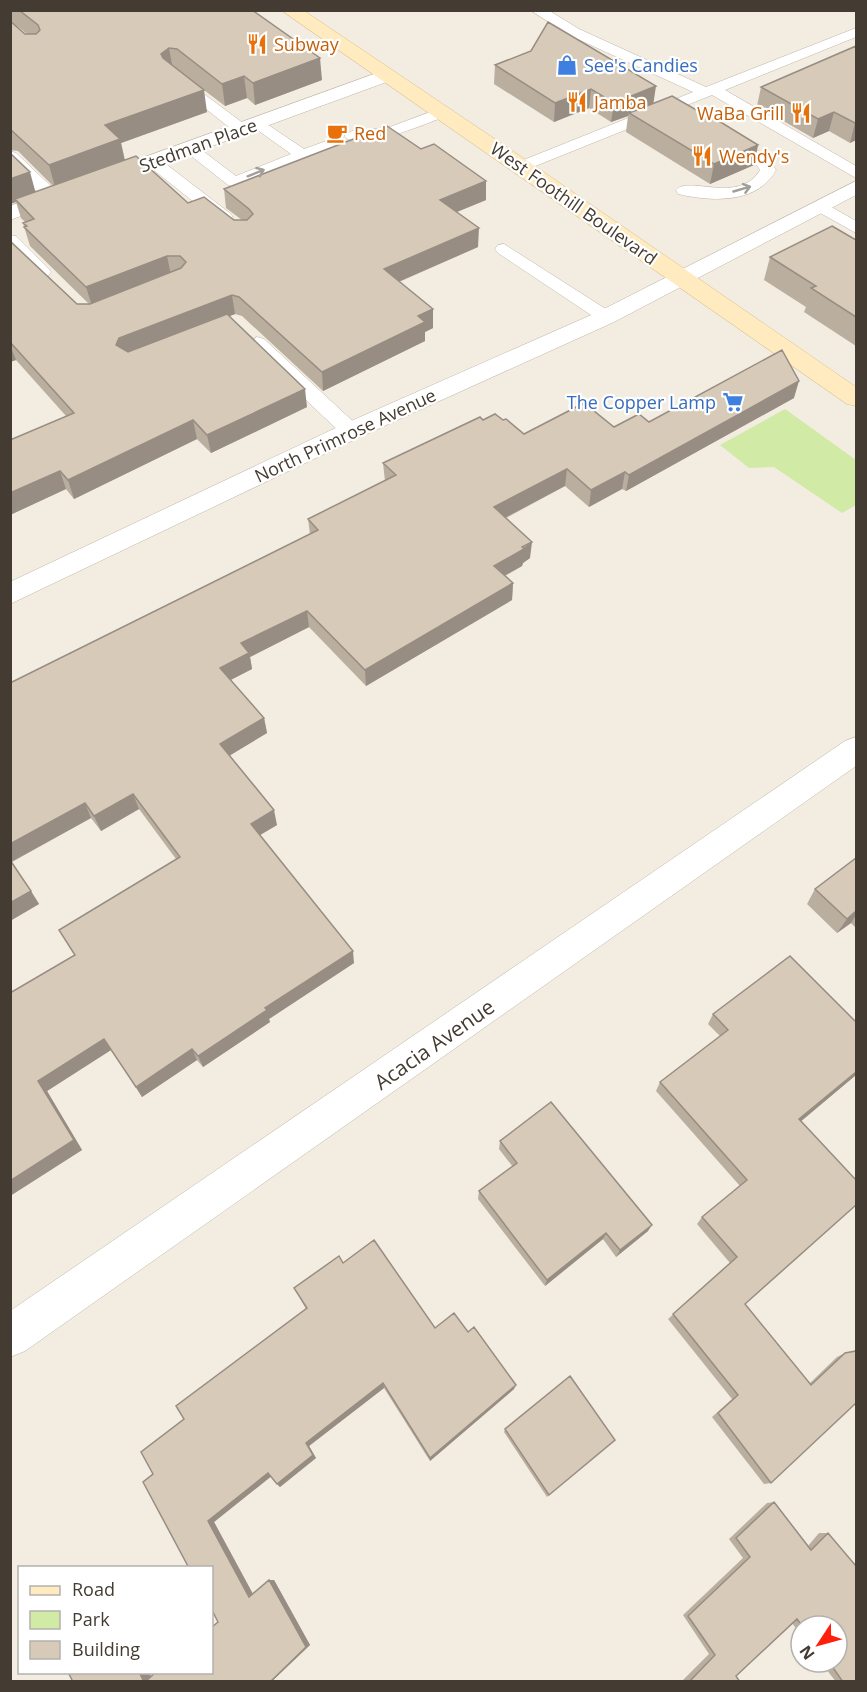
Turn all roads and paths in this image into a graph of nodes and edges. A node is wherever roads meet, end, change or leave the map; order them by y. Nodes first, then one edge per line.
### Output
1 (290, 10) edge
2 (537, 10) edge
3 (856, 32) edge
4 (174, 76) edge
5 (386, 76) junction
6 (708, 91) junction
7 (672, 105) junction
8 (441, 113) junction
9 (692, 117) edge
10 (250, 126) junction
11 (711, 129) edge
12 (352, 136) dead end
13 (329, 144) dead end
14 (189, 148) junction
15 (302, 155) junction
16 (10, 156) edge
17 (152, 162) junction
18 (522, 166) junction
19 (856, 173) edge
20 (856, 187) edge
21 (684, 190) dead end
22 (53, 198) junction
23 (819, 205) junction
24 (10, 214) edge
25 (234, 225) edge
26 (856, 228) edge
27 (10, 240) edge
28 (504, 249) dead end
29 (680, 277) junction
30 (51, 282) edge
31 (606, 316) junction
32 (243, 330) edge
33 (856, 398) edge
34 (351, 430) junction
35 (10, 594) edge
36 (856, 750) edge
37 (10, 1336) edge

1 - 5 main road, West Foothill Boulevard
2 - 6 lane
3 - 6 lane
4 - 10 lane
5 - 8 main road, West Foothill Boulevard
5 - 10 street, Stedman Place
6 - 7 lane
6 - 19 lane
7 - 9 lane
7 - 18 lane
8 - 12 lane
8 - 18 main road, West Foothill Boulevard
10 - 14 street, Stedman Place
10 - 15 lane
21 -> 11 lane
13 - 15 lane
14 -> 15 lane
14 - 17 street, Stedman Place
16 - 22 lane
17 - 22 street, Stedman Place
17 - 25 lane
18 - 29 main road, West Foothill Boulevard
20 - 23 street, North Primrose Avenue
22 - 24 street, Stedman Place
23 - 26 lane
23 - 29 street, North Primrose Avenue
27 - 30 lane
28 - 31 lane
29 - 31 street, North Primrose Avenue
29 - 33 main road, West Foothill Boulevard
31 - 34 street, North Primrose Avenue
32 - 34 lane
34 - 35 street, North Primrose Avenue
36 - 37 street, Acacia Avenue

